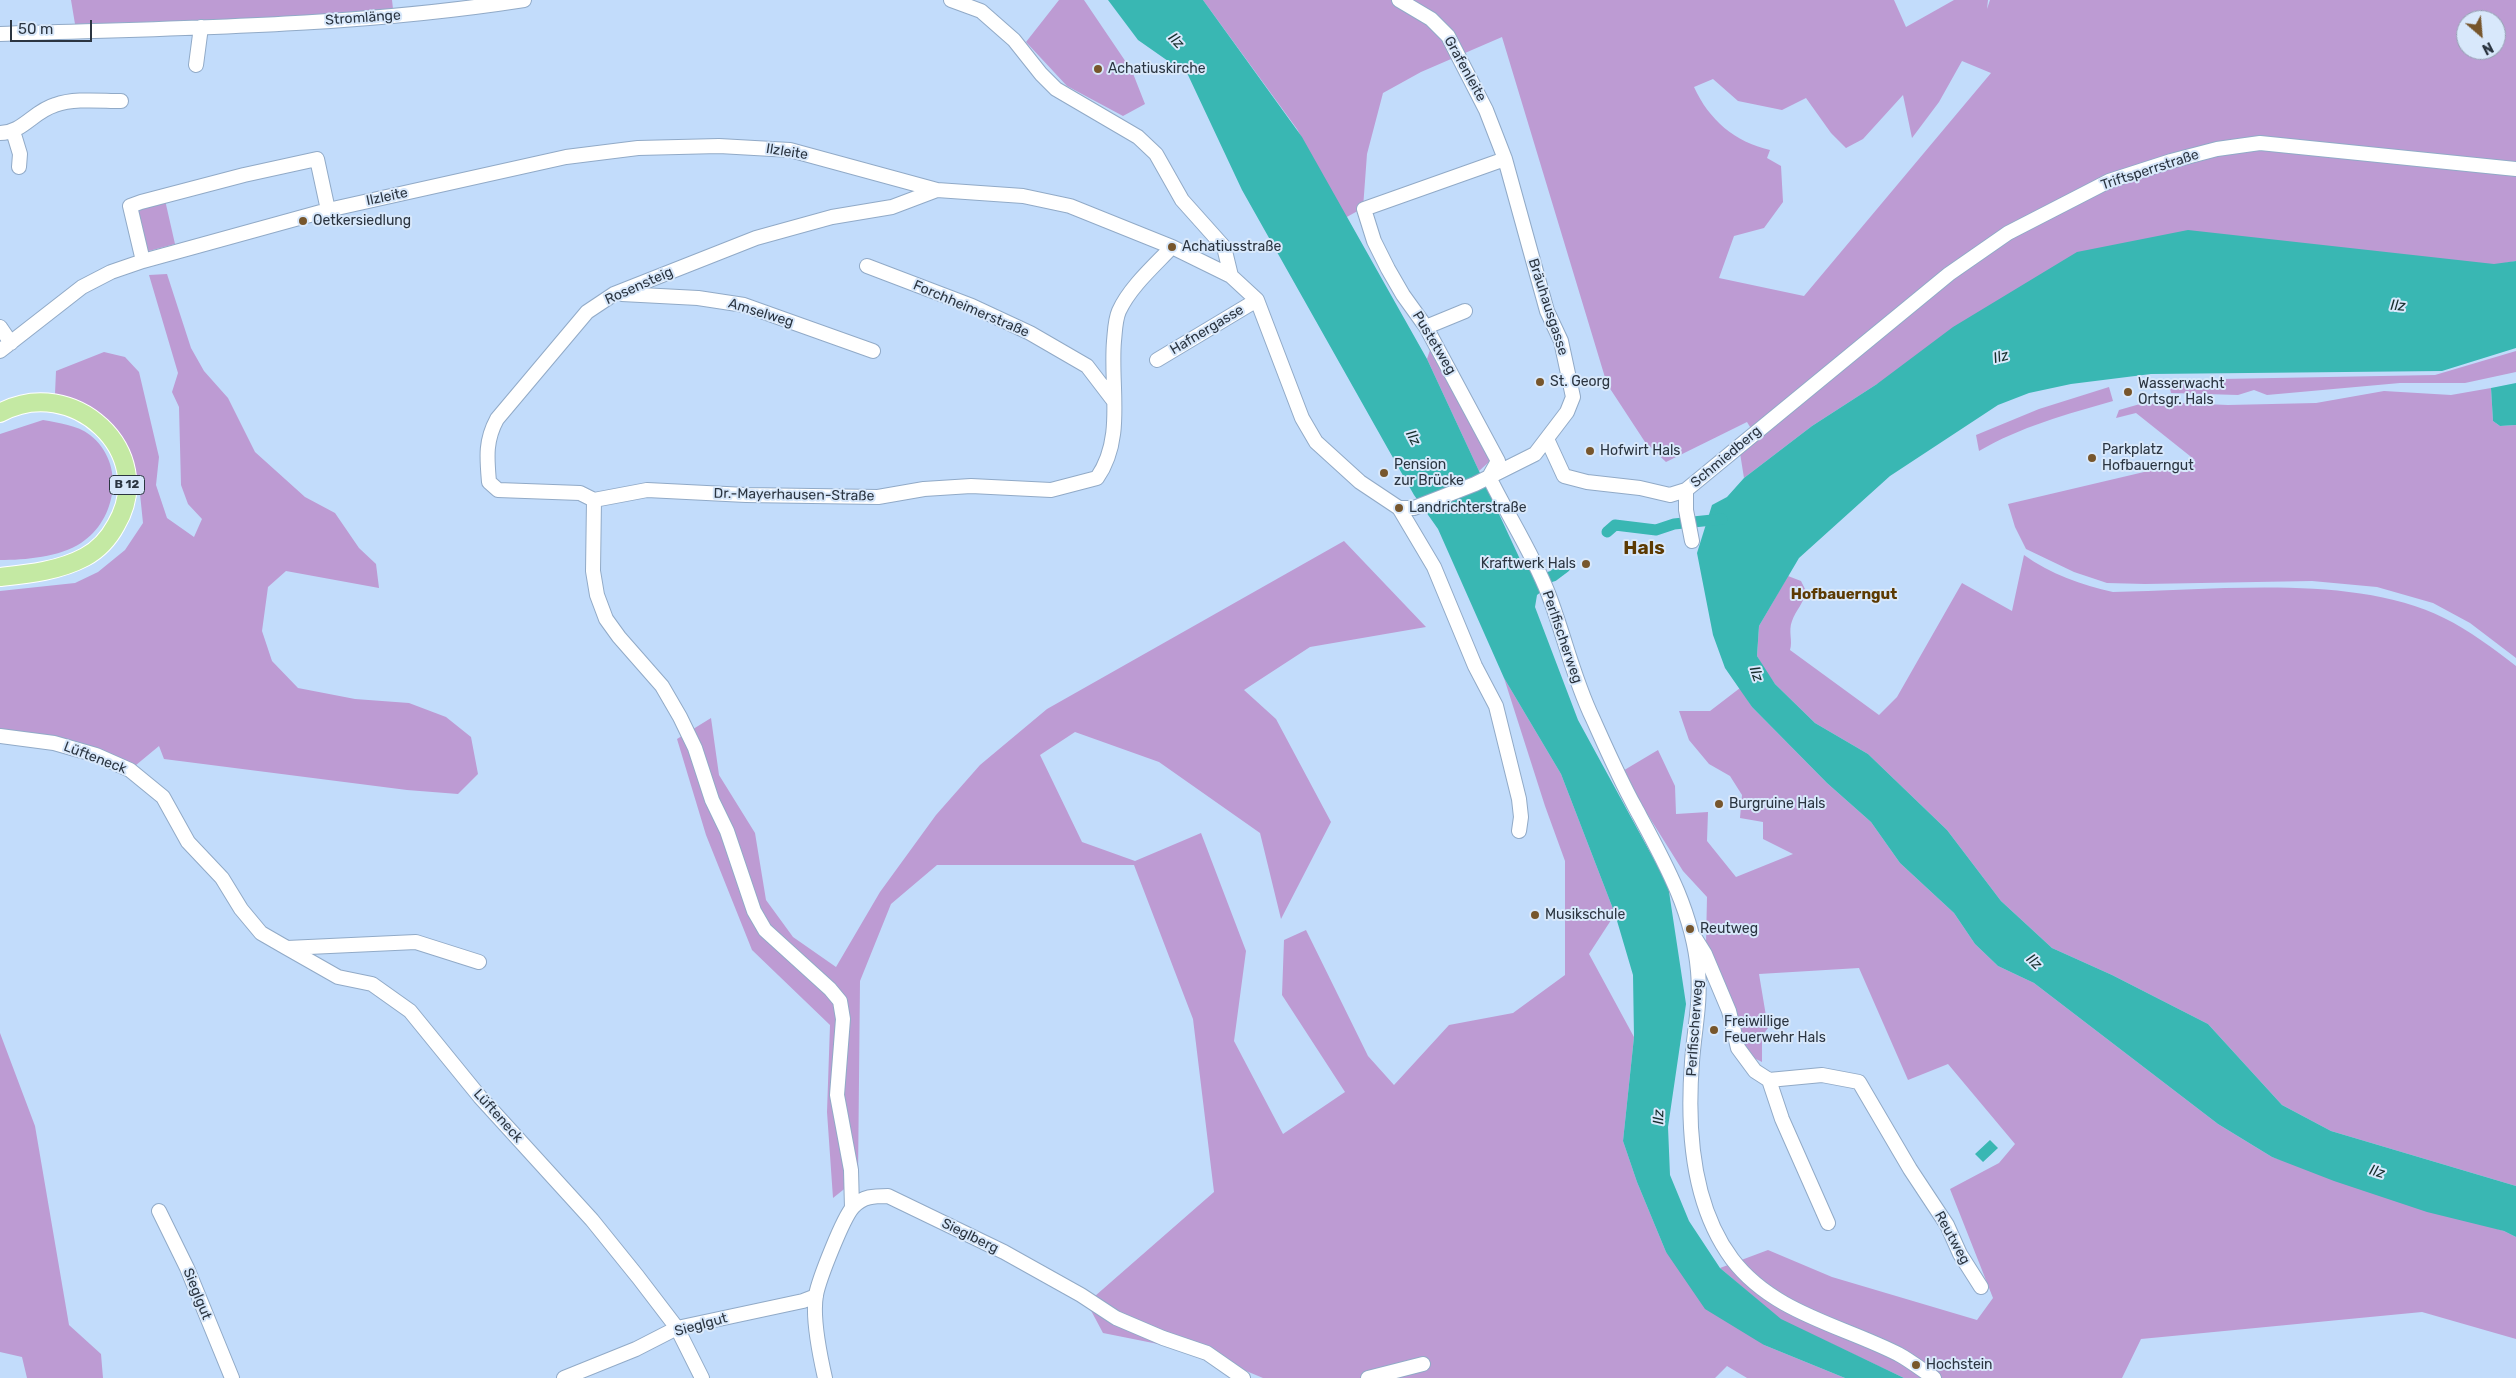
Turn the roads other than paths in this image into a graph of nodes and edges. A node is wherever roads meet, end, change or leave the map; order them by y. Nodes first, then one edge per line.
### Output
1 (524, 0) edge
2 (951, 0) edge
3 (1399, 0) edge
4 (202, 27) junction
5 (0, 34) edge
6 (196, 65) dead end
7 (121, 101) dead end
8 (7, 132) edge
9 (1505, 159) junction
10 (19, 167) dead end
11 (2516, 169) edge
12 (937, 190) junction
13 (328, 210) junction
14 (1172, 247) junction
15 (142, 261) junction
16 (867, 266) dead end
17 (1231, 276) junction
18 (614, 294) junction
19 (1257, 300) junction
20 (1465, 311) dead end
21 (0, 326) edge
22 (1426, 327) junction
23 (5, 347) edge
24 (873, 351) dead end
25 (1157, 360) dead end
26 (1816, 384) joint
27 (1113, 400) junction
28 (0, 413) edge
29 (1547, 439) junction
30 (1489, 477) junction
31 (1686, 490) junction
32 (594, 500) junction
33 (1400, 508) junction
34 (1691, 535) dead end
35 (0, 577) edge
36 (0, 736) edge
37 (1519, 831) dead end
38 (1690, 929) junction
39 (287, 948) junction
40 (479, 962) dead end
41 (1769, 1080) junction
42 (852, 1208) junction
43 (159, 1211) dead end
44 (1828, 1223) dead end
45 (1981, 1287) dead end
46 (816, 1296) junction
47 (677, 1328) junction
48 (1423, 1364) dead end
49 (232, 1378) edge
50 (564, 1378) edge
51 (702, 1378) edge
52 (825, 1378) edge
53 (1244, 1378) edge
54 (1368, 1378) edge
55 (1934, 1378) edge

1 - 4 street, Stromlänge
2 - 17 street
3 - 9 street, Grafenleite
4 - 5 street, Stromlänge
4 - 6 street
7 - 8 street
8 - 10 street
9 - 22 street, Pustetweg
9 - 29 street, Bräuhausgasse
11 - 26 street, Triftsperrstraße
12 - 13 street, Ilzleite
12 - 14 street, Ilzleite
12 - 18 street, Rosensteig
13 - 15 street, Ilzleite
13 - 15 street
14 - 17 street, Ilzleite
14 - 27 street, Dr.-Mayerhausen-Straße
15 - 23 street, Ilzleite
16 - 27 street, Forchheimerstraße
17 - 19 street
18 - 24 street, Amselweg
18 - 32 street, Rosensteig
19 - 25 street, Hafnergasse
19 - 33 street
20 - 22 street
21 - 23 street, Ilzleite
22 - 30 street, Pustetweg
26 - 31 street, Schmiedberg
27 - 32 street, Dr.-Mayerhausen-Straße
28 - 35 main road, B 12
29 - 30 street, Bräuhausgasse
29 - 31 street, Schmiedberg
30 - 33 street, Bräuhausgasse
30 - 38 street, Perlfischerweg
31 - 34 street
32 - 42 street
33 - 37 street
36 - 39 street, Lüfteneck
38 - 41 street
38 - 55 street, Perlfischerweg
39 - 40 street
39 - 47 street, Lüfteneck
41 - 44 street
41 - 45 street, Reutweg
42 - 46 street
42 - 53 street, Sieglberg
43 - 49 street, Sieglgut
46 - 47 street, Sieglgut
46 - 52 street
47 - 50 street, Sieglgut
47 - 51 street, Lüfteneck
48 - 54 street

